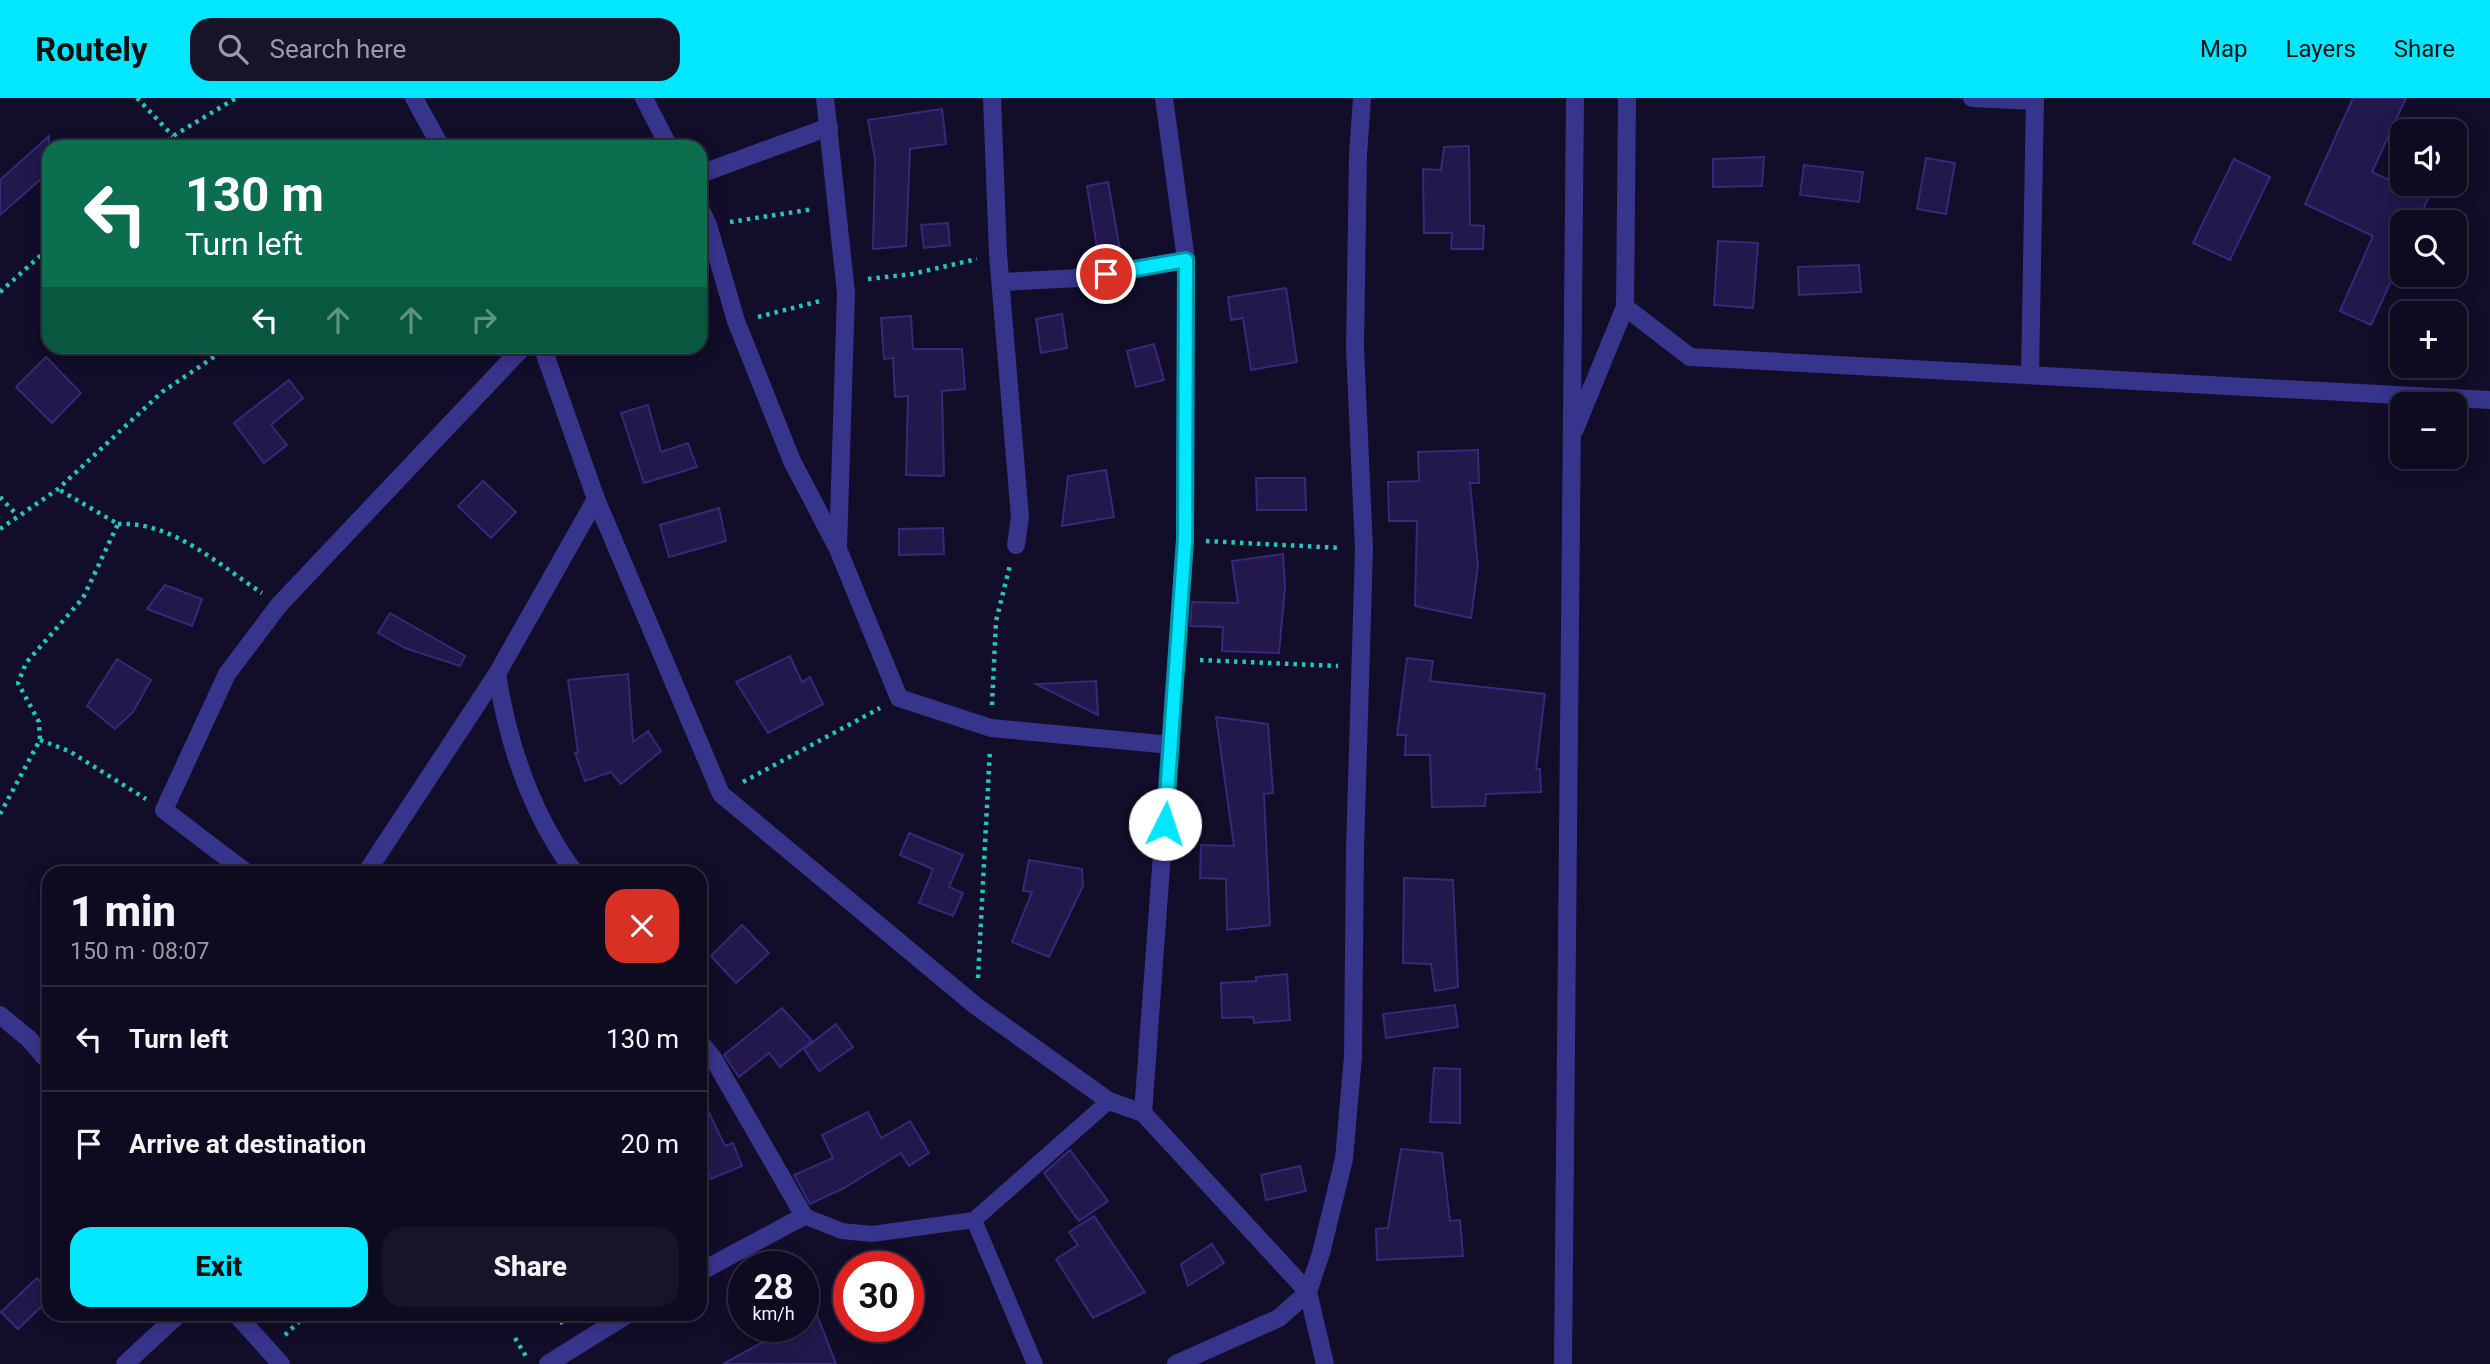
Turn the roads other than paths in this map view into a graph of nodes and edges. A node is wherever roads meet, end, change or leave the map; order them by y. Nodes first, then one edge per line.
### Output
1 (414, 98) edge
2 (643, 98) edge
3 (825, 98) edge
4 (992, 98) edge
5 (1164, 98) edge
6 (1362, 98) edge
7 (1575, 98) edge
8 (1627, 98) edge
9 (1972, 98) edge
10 (2035, 99) edge
11 (829, 127) junction
12 (437, 140) edge
13 (665, 140) edge
14 (707, 171) edge
15 (707, 223) edge
16 (1186, 260) junction
17 (1002, 282) junction
18 (1625, 307) junction
19 (516, 354) edge
20 (545, 354) edge
21 (2029, 375) junction
22 (2490, 400) edge
23 (1571, 438) junction
24 (596, 499) junction
25 (1016, 545) road end
26 (838, 549) junction
27 (497, 674) junction
28 (1171, 746) junction
29 (238, 866) edge
30 (371, 866) edge
31 (571, 866) edge
32 (0, 1015) edge
33 (707, 1051) edge
34 (42, 1054) edge
35 (1109, 1101) junction
36 (1143, 1113) junction
37 (804, 1216) junction
38 (974, 1220) junction
39 (707, 1268) edge
40 (1308, 1292) junction
41 (171, 1321) edge
42 (243, 1321) edge
43 (617, 1321) edge
44 (125, 1364) edge
45 (281, 1364) edge
46 (548, 1364) edge
47 (1035, 1364) edge
48 (1176, 1364) edge
49 (1325, 1364) edge
50 (1563, 1364) edge

1 - 12 street
2 - 13 street
3 - 11 street
4 - 17 street
5 - 16 street
6 - 40 street
7 - 23 street
8 - 18 street
9 - 10 street
10 - 21 street
11 - 14 street
11 - 26 street
15 - 26 street
16 - 17 street
16 - 28 street
17 - 25 street
18 - 21 street
18 - 23 street
19 - 29 street
20 - 24 street
21 - 22 street
23 - 50 street
24 - 27 street
24 - 35 street
26 - 28 street
27 - 30 street
27 - 31 street
28 - 36 street
32 - 34 street
33 - 37 street
35 - 36 street
35 - 38 lane
36 - 40 street
37 - 38 lane
37 - 39 street
38 - 47 lane
40 - 48 street
40 - 49 street
41 - 44 street
42 - 45 street
43 - 46 street

